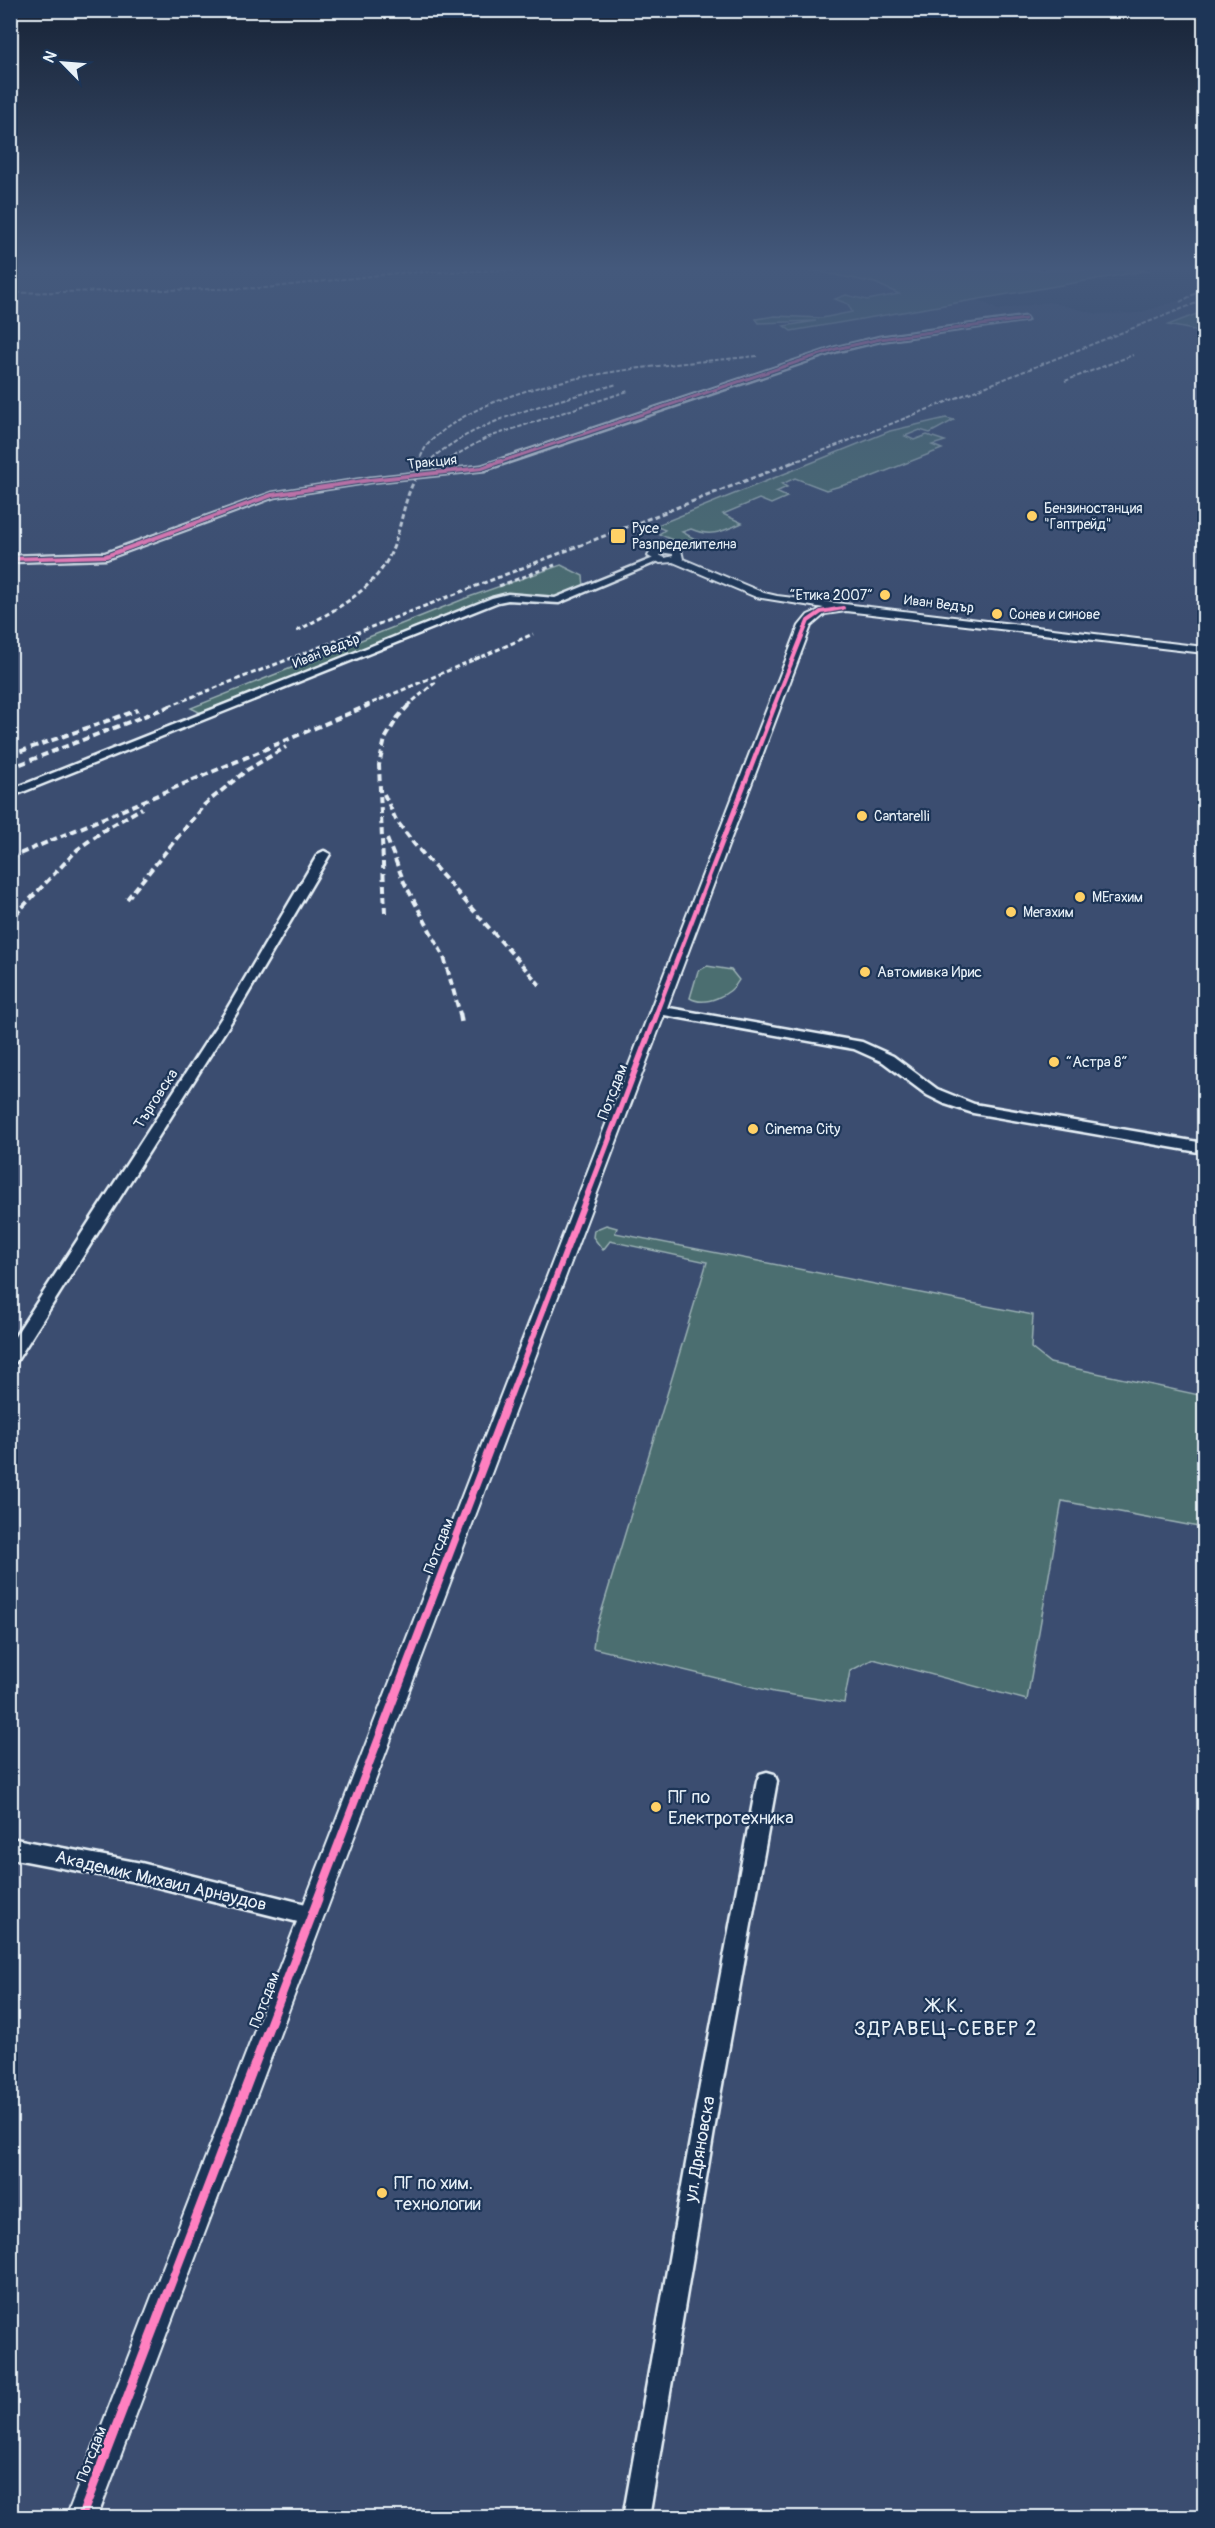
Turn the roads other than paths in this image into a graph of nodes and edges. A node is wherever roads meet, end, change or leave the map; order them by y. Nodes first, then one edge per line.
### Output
1 (720, 388) edge
2 (10, 558) edge
3 (657, 560) joint
4 (760, 596) junction
5 (843, 608) junction
6 (805, 626) junction
7 (1204, 650) edge
8 (10, 794) edge
9 (324, 854) dead end
10 (658, 1011) junction
11 (1204, 1148) edge
12 (10, 1358) edge
13 (766, 1781) dead end
14 (10, 1848) edge
15 (310, 1915) junction
16 (81, 2517) edge
17 (636, 2517) edge

1 - 2 street, Тракция
3 - 4 street, Иван Ведър
3 - 8 street, Иван Ведър
4 - 5 street, Иван Ведър
4 - 6 street
5 - 6 street
5 - 7 street, Иван Ведър
6 - 10 street, Потсдам
9 - 12 street, Търговска
10 - 11 street
10 - 15 street, Потсдам
13 - 17 street, ул. Дряновска
14 - 15 street, Академик Михаил Арнаудов
15 - 16 street, Потсдам

